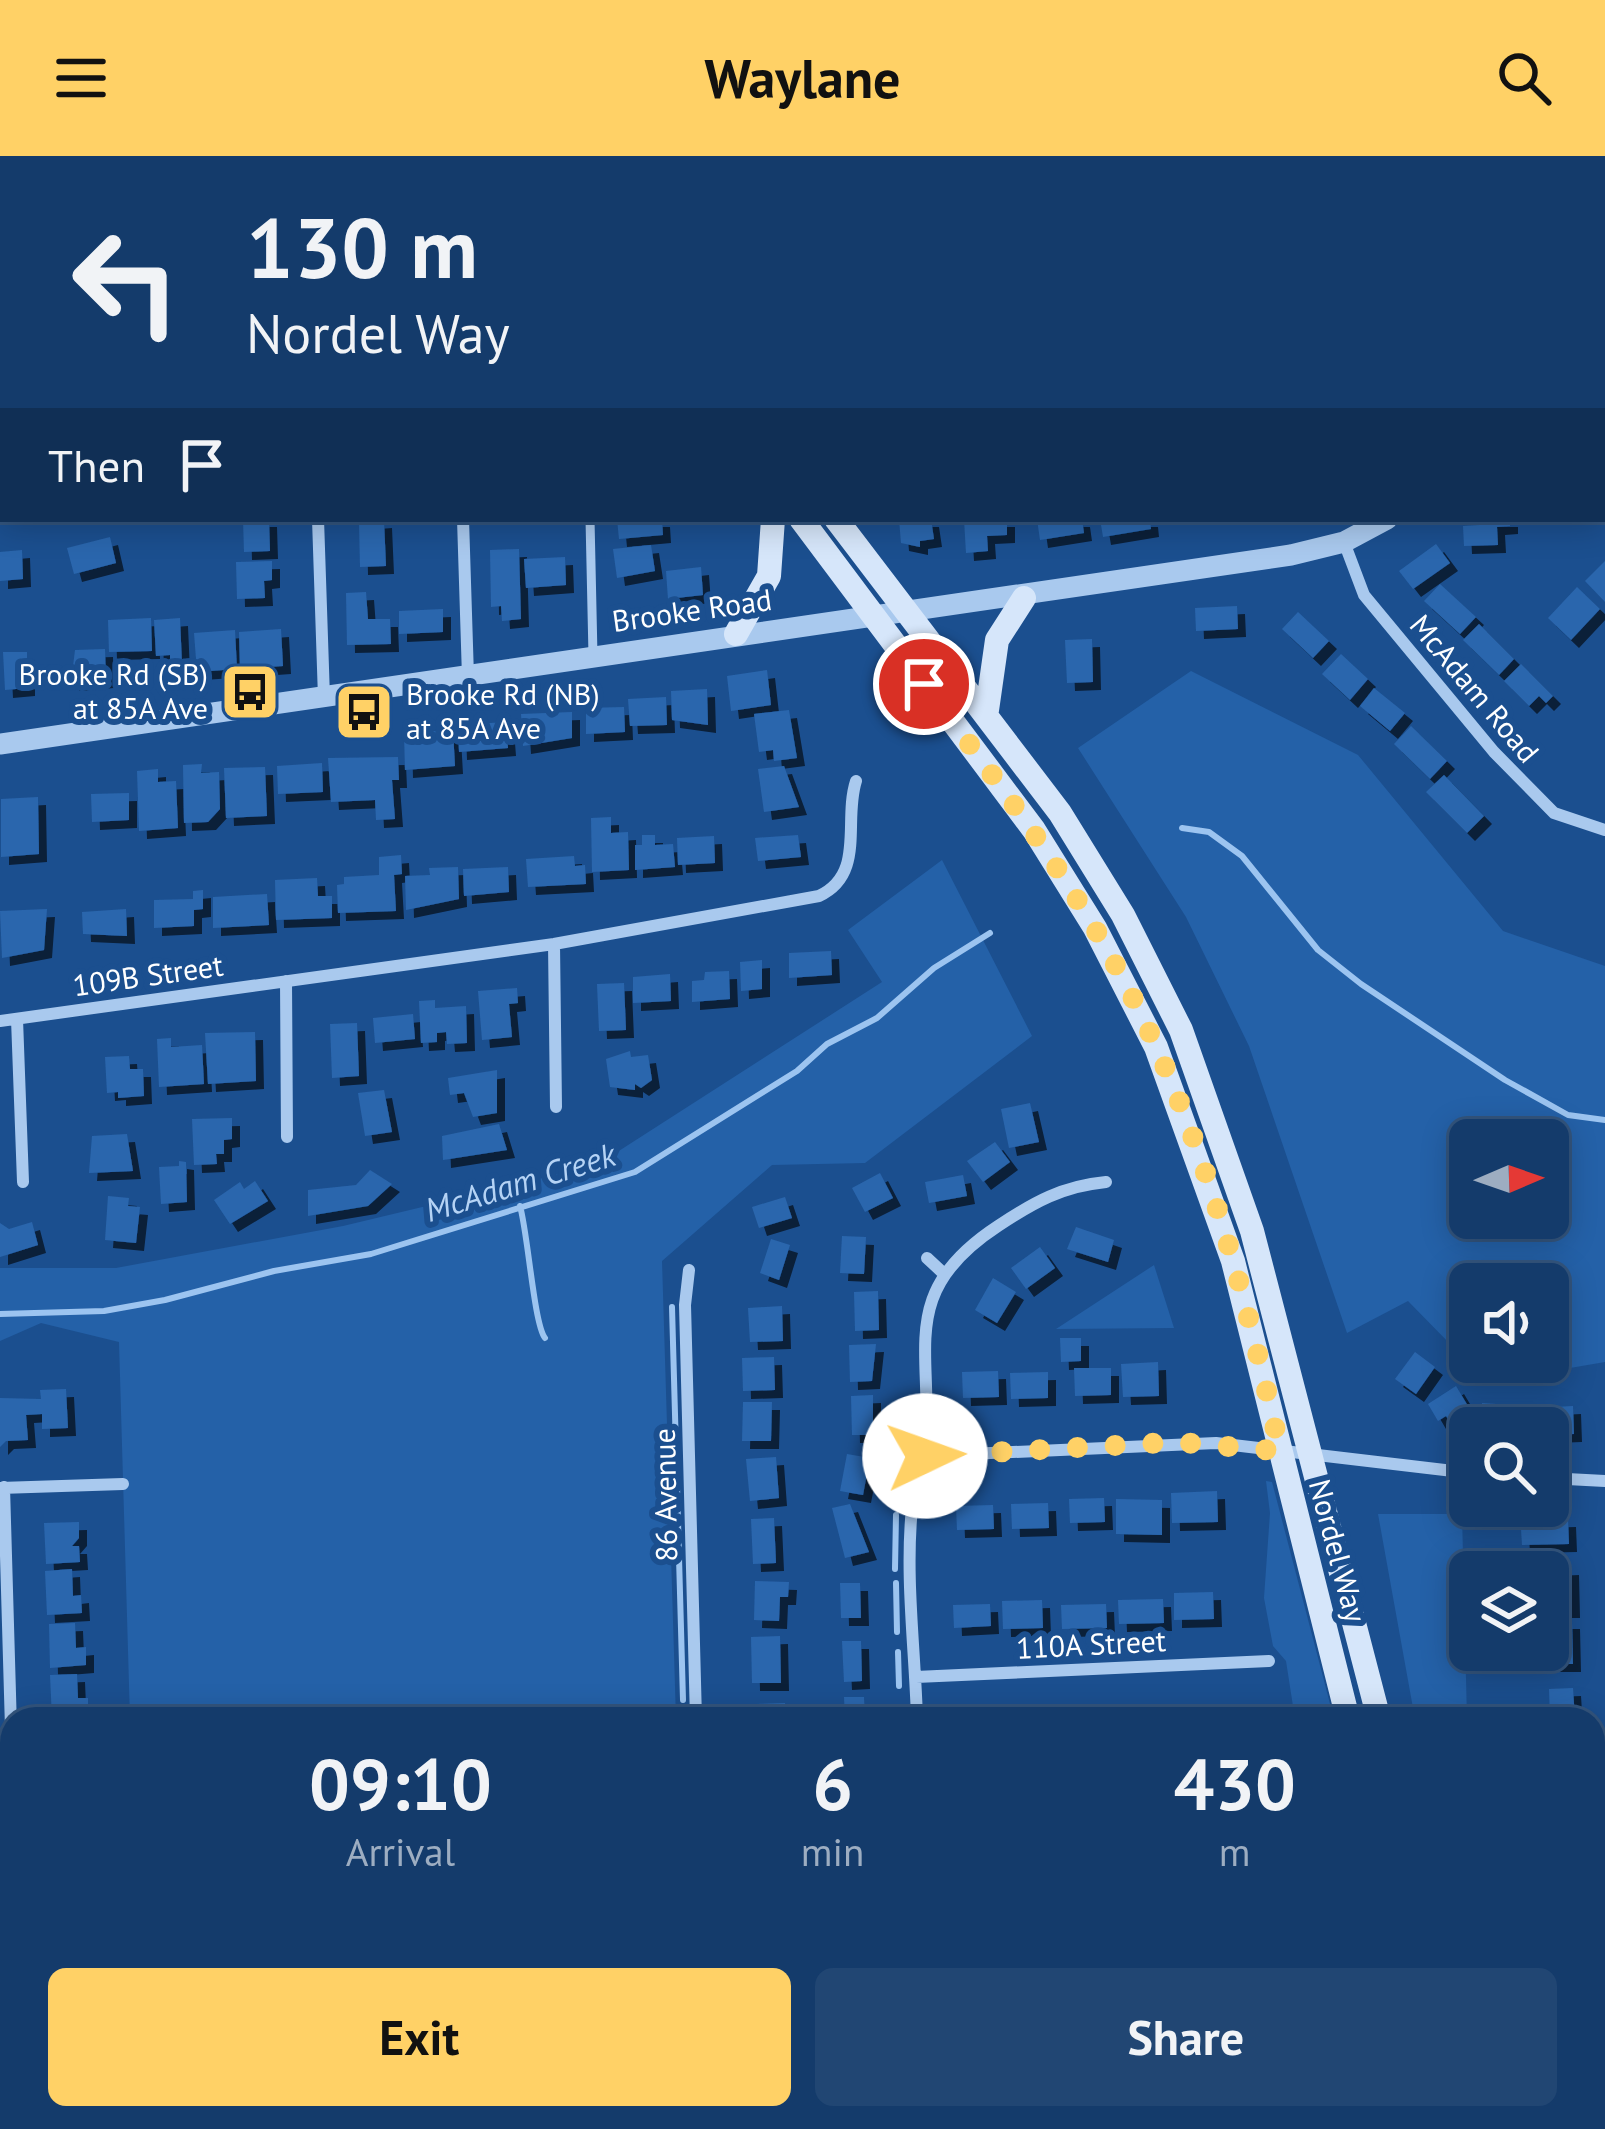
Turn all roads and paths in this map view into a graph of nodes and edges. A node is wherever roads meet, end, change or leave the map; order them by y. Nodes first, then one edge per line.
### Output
1 (317, 522) edge
2 (464, 522) edge
3 (590, 522) edge
4 (773, 522) edge
5 (803, 522) edge
6 (838, 522) edge
7 (1381, 522) edge
8 (1344, 542) junction
9 (1024, 598) junction
10 (909, 614) junction
11 (874, 618) junction
12 (736, 634) junction
13 (593, 656) junction
14 (468, 677) junction
15 (324, 699) junction
16 (987, 710) junction
17 (0, 744) edge
18 (856, 781) dead end
19 (1605, 830) edge
20 (554, 944) junction
21 (286, 981) junction
22 (17, 1019) junction
23 (0, 1021) edge
24 (556, 1107) dead end
25 (287, 1137) dead end
26 (23, 1182) dead end
27 (1106, 1182) dead end
28 (928, 1258) dead end
29 (689, 1270) dead end
30 (942, 1272) junction
31 (1280, 1451) junction
32 (925, 1456) junction
33 (1310, 1456) junction
34 (1449, 1471) edge
35 (1569, 1479) edge
36 (1605, 1481) edge
37 (123, 1484) dead end
38 (2, 1487) edge
39 (1269, 1660) dead end
40 (916, 1677) junction
41 (10, 1707) edge
42 (696, 1707) edge
43 (917, 1707) edge
44 (1345, 1707) edge
45 (1376, 1707) edge

1 - 15 street
2 - 14 street
3 - 13 lane
4 - 12 main road
5 - 11 main road, Nordel Way
6 - 10 main road, Nordel Way
7 - 8 street, Brooke Road
8 - 9 street, Brooke Road
8 - 19 street, McAdam Road
9 - 10 street, Brooke Road
9 - 16 main road
10 - 11 street, Brooke Road
10 - 16 main road, Nordel Way
11 - 12 street, Brooke Road
11 - 31 main road, Nordel Way
12 - 13 street, Brooke Road
13 - 14 street, Brooke Road
14 - 15 street, Brooke Road
15 - 17 street, Brooke Road
16 - 33 main road, Nordel Way
18 - 20 street, 109B Street
20 - 21 street, 109B Street
20 - 24 street
21 - 22 street, 109B Street
21 - 25 street
22 - 23 street, 109B Street
22 - 26 street
27 - 30 street
28 - 30 street
29 - 42 street, 86 Avenue
30 - 32 street
31 - 32 street
31 - 33 street
31 - 44 main road, Nordel Way
32 - 40 street
33 - 34 street
33 - 45 main road, Nordel Way
35 - 36 street
37 - 38 street
38 - 41 street
39 - 40 street, 110A Street
40 - 43 street

